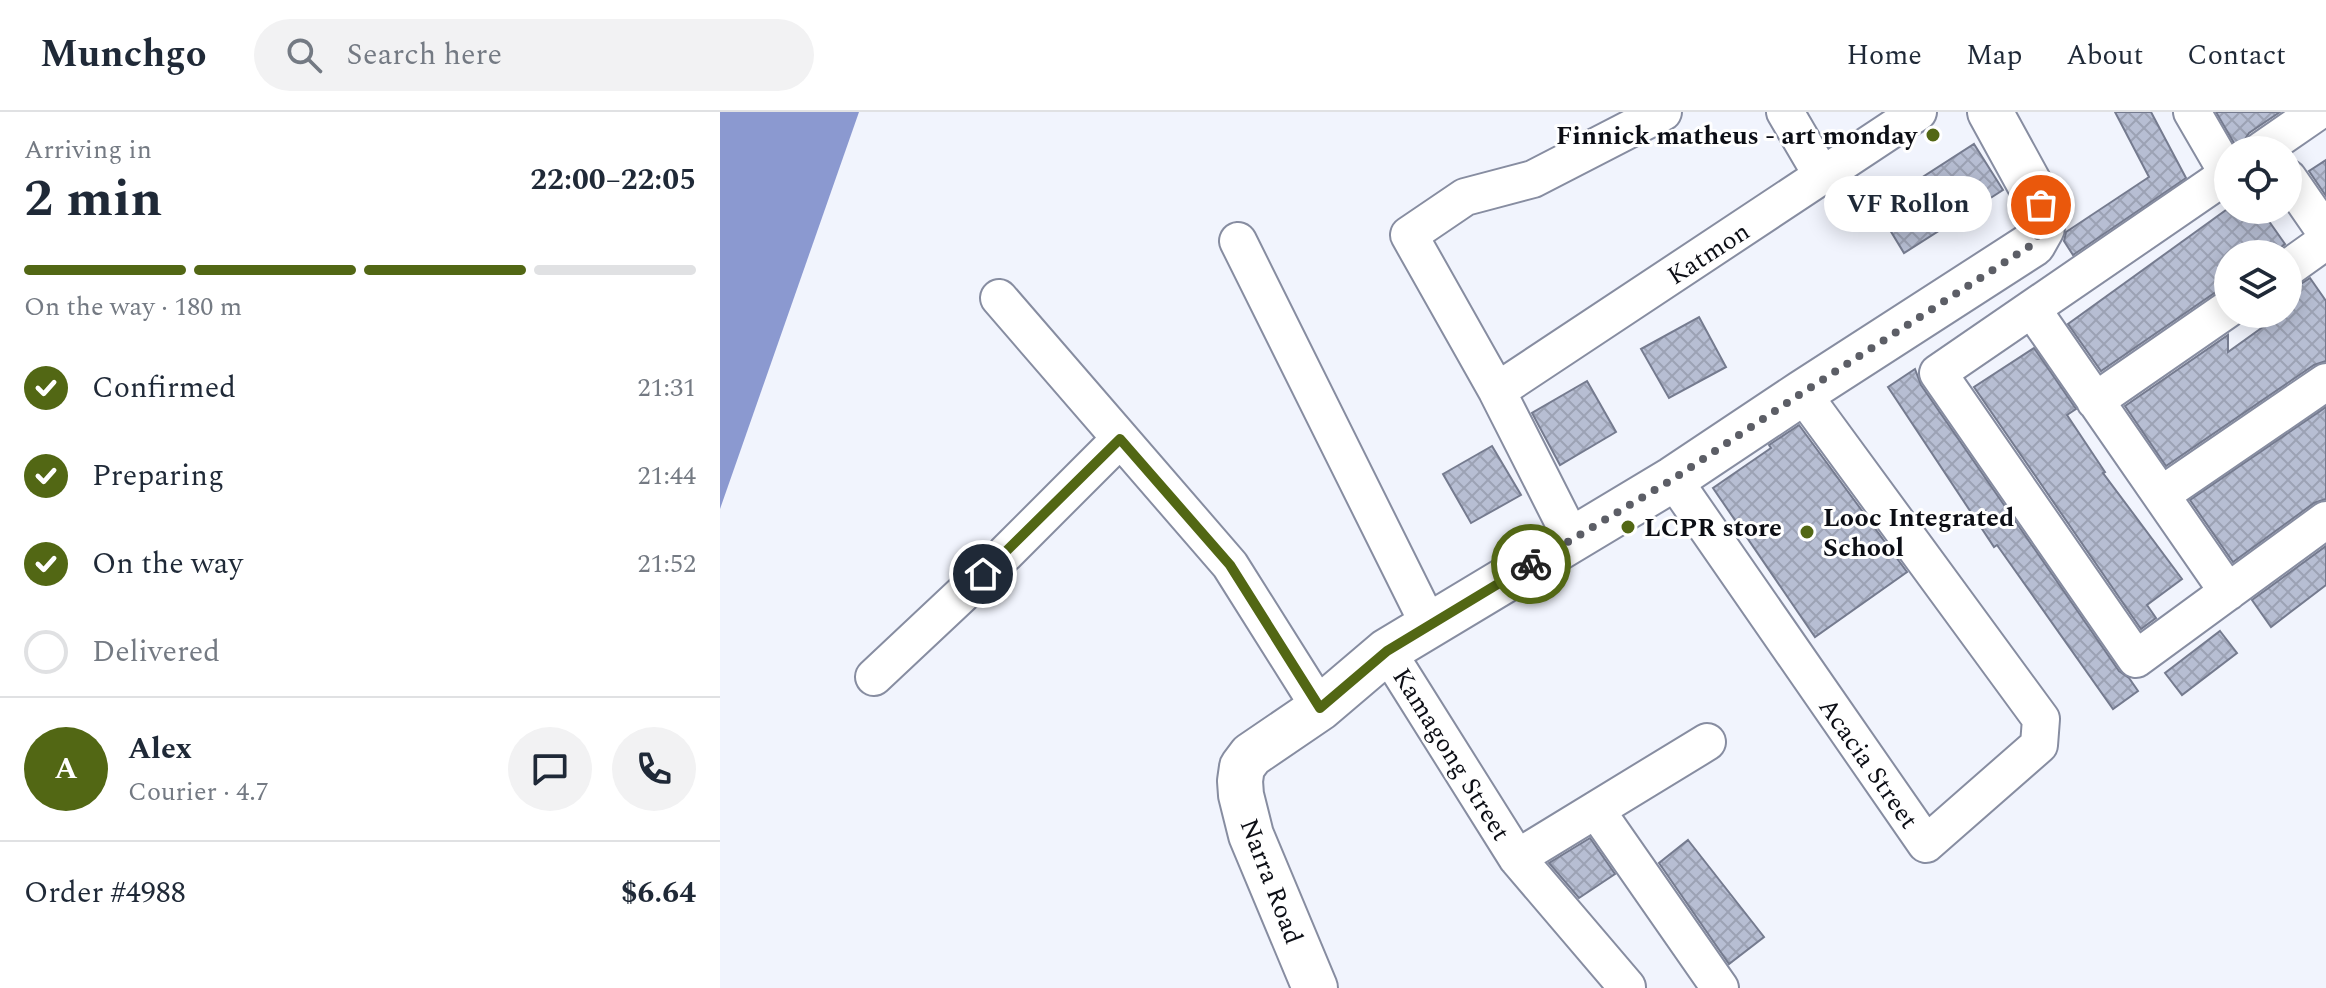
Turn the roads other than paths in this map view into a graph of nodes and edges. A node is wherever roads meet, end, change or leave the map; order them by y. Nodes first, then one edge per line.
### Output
1 (1663, 112) edge
2 (1785, 112) edge
3 (1918, 112) edge
4 (1990, 112) edge
5 (2192, 112) edge
6 (2317, 112) edge
7 (2284, 136) edge
8 (1823, 177) junction
9 (2302, 198) edge
10 (2326, 233) edge
11 (1238, 241) dead end
12 (2326, 241) edge
13 (2302, 258) edge
14 (999, 298) dead end
15 (2032, 309) junction
16 (2214, 319) edge
17 (2326, 382) edge
18 (1497, 391) junction
19 (1802, 393) junction
20 (2095, 401) junction
21 (1120, 439) junction
22 (1673, 479) junction
23 (2161, 495) junction
24 (2326, 520) edge
25 (1572, 539) junction
26 (2228, 592) junction
27 (1429, 625) junction
28 (1387, 651) junction
29 (874, 677) dead end
30 (1320, 708) junction
31 (1707, 742) dead end
32 (1596, 810) junction
33 (1517, 858) junction
34 (1627, 987) edge
35 (1315, 988) edge
36 (1720, 988) edge

1 - 18 street
2 - 8 street
3 - 8 street, Katmon
4 - 19 main road, Narra Road
5 - 15 street
6 - 7 street
8 - 18 street, Katmon
9 - 10 street
11 - 27 street
12 - 13 street
14 - 21 street
15 - 20 street
15 - 26 street
16 - 20 street
17 - 23 street
18 - 25 street
19 - 22 main road, Narra Road
19 - 22 street, Acacia Street
20 - 23 street
21 - 29 street
21 - 30 street
22 - 25 main road, Narra Road
23 - 26 street
24 - 26 street
25 - 27 main road, Narra Road
27 - 28 main road, Narra Road
28 - 30 main road, Narra Road
28 - 33 street, Kamagong Street
30 - 35 main road, Narra Road
31 - 32 street, Kamagong Street
32 - 33 street, Kamagong Street
32 - 36 street
33 - 34 street, Kamagong Street

